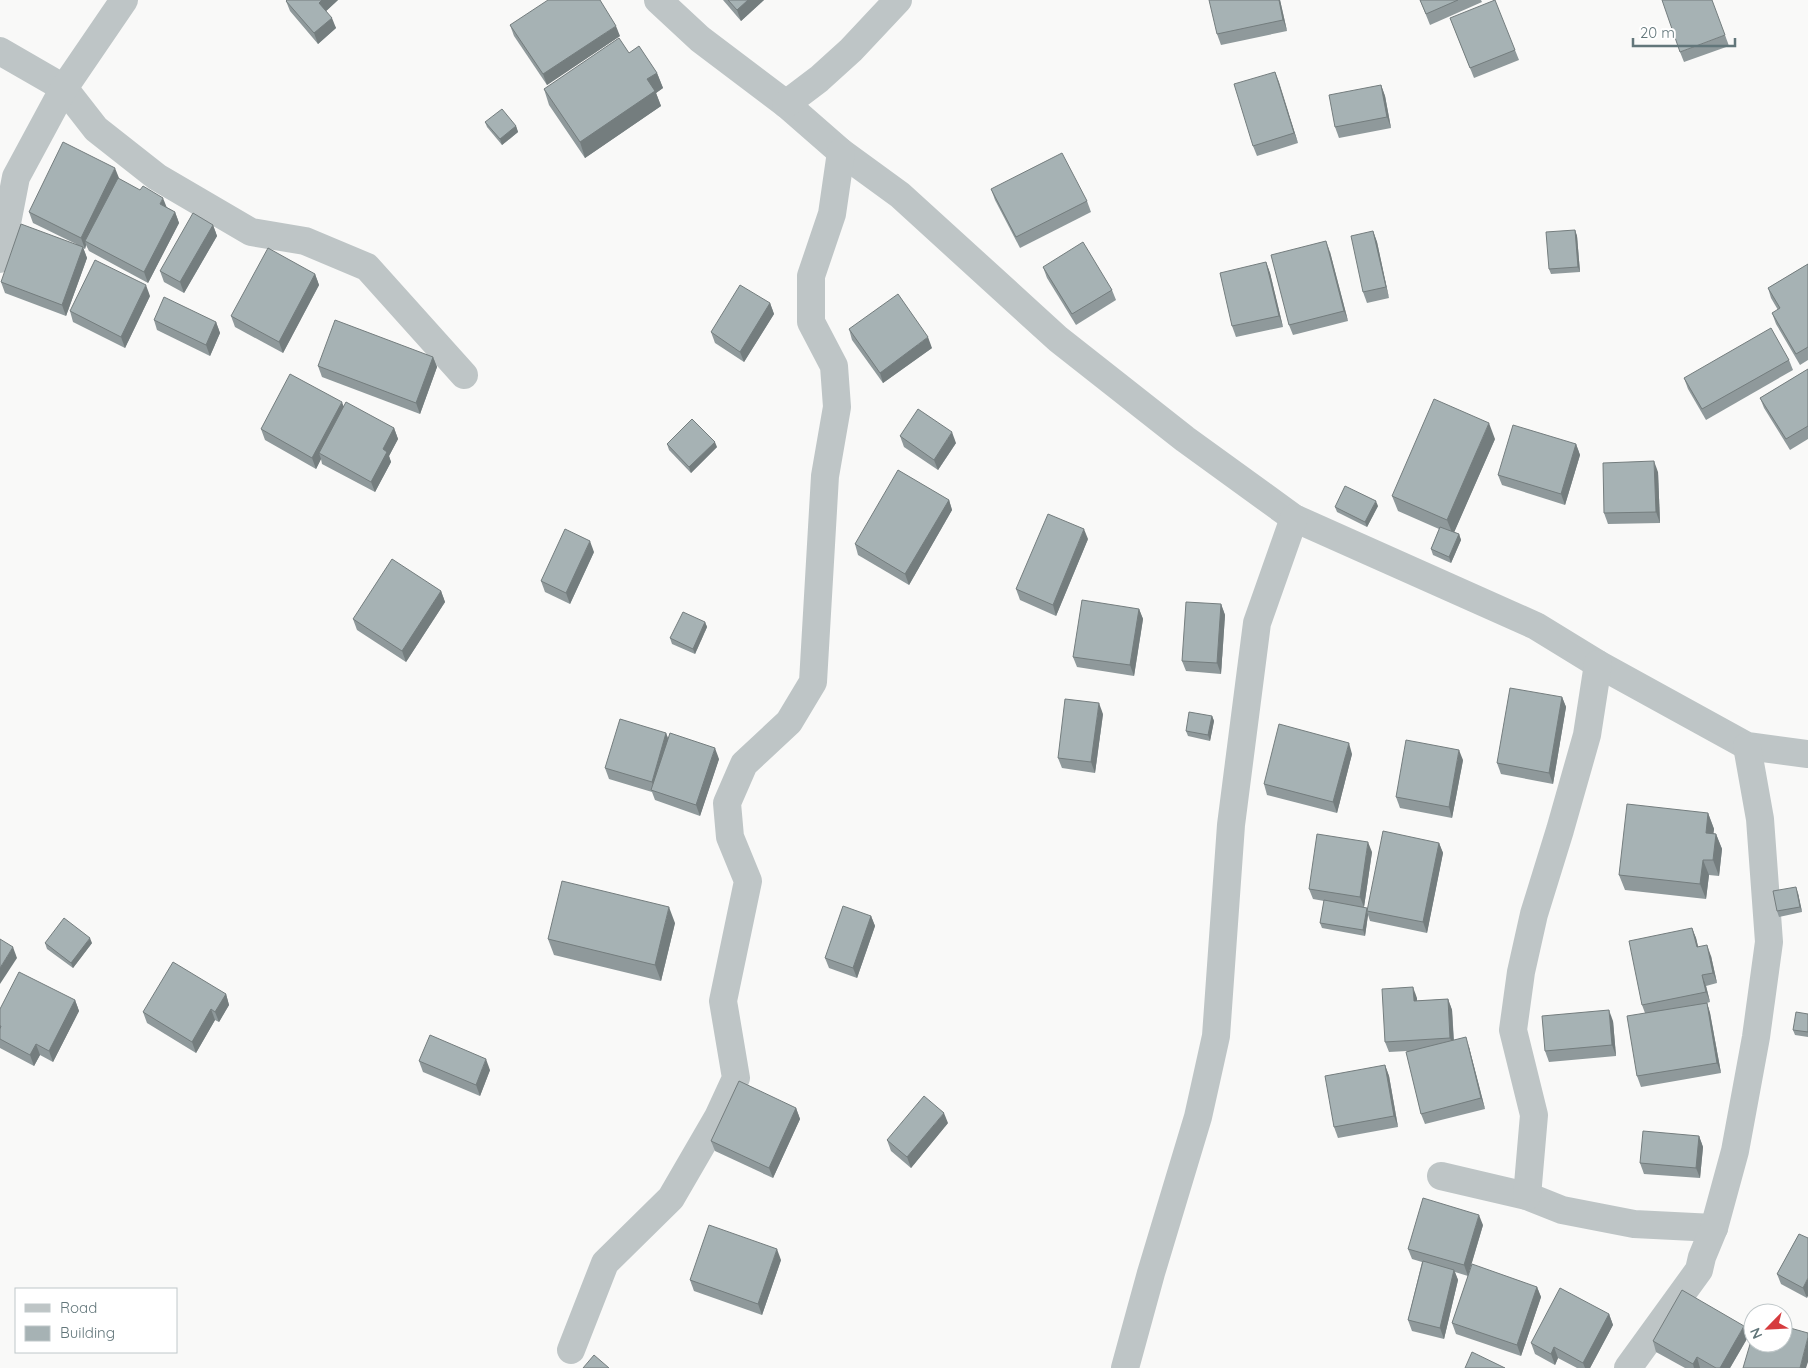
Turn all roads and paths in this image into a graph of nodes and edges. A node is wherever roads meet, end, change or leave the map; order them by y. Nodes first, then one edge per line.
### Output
1 (124, 0) edge
2 (658, 0) edge
3 (898, 0) edge
4 (0, 51) edge
5 (64, 88) junction
6 (786, 104) junction
7 (841, 152) junction
8 (0, 259) edge
9 (464, 375) dead end
10 (1294, 518) junction
11 (1598, 664) junction
12 (1747, 746) junction
13 (1808, 754) edge
14 (1440, 1176) dead end
15 (1527, 1196) junction
16 (1714, 1228) junction
17 (571, 1350) dead end
18 (1125, 1368) edge
19 (1628, 1368) edge

1 - 5 street
2 - 6 street
3 - 6 street
4 - 5 street
5 - 8 street
5 - 9 street
6 - 7 street
7 - 10 street
7 - 17 street
10 - 11 street
10 - 18 street
11 - 12 street
11 - 15 street
12 - 13 street
12 - 16 street
14 - 15 street
15 - 16 street
16 - 19 street

